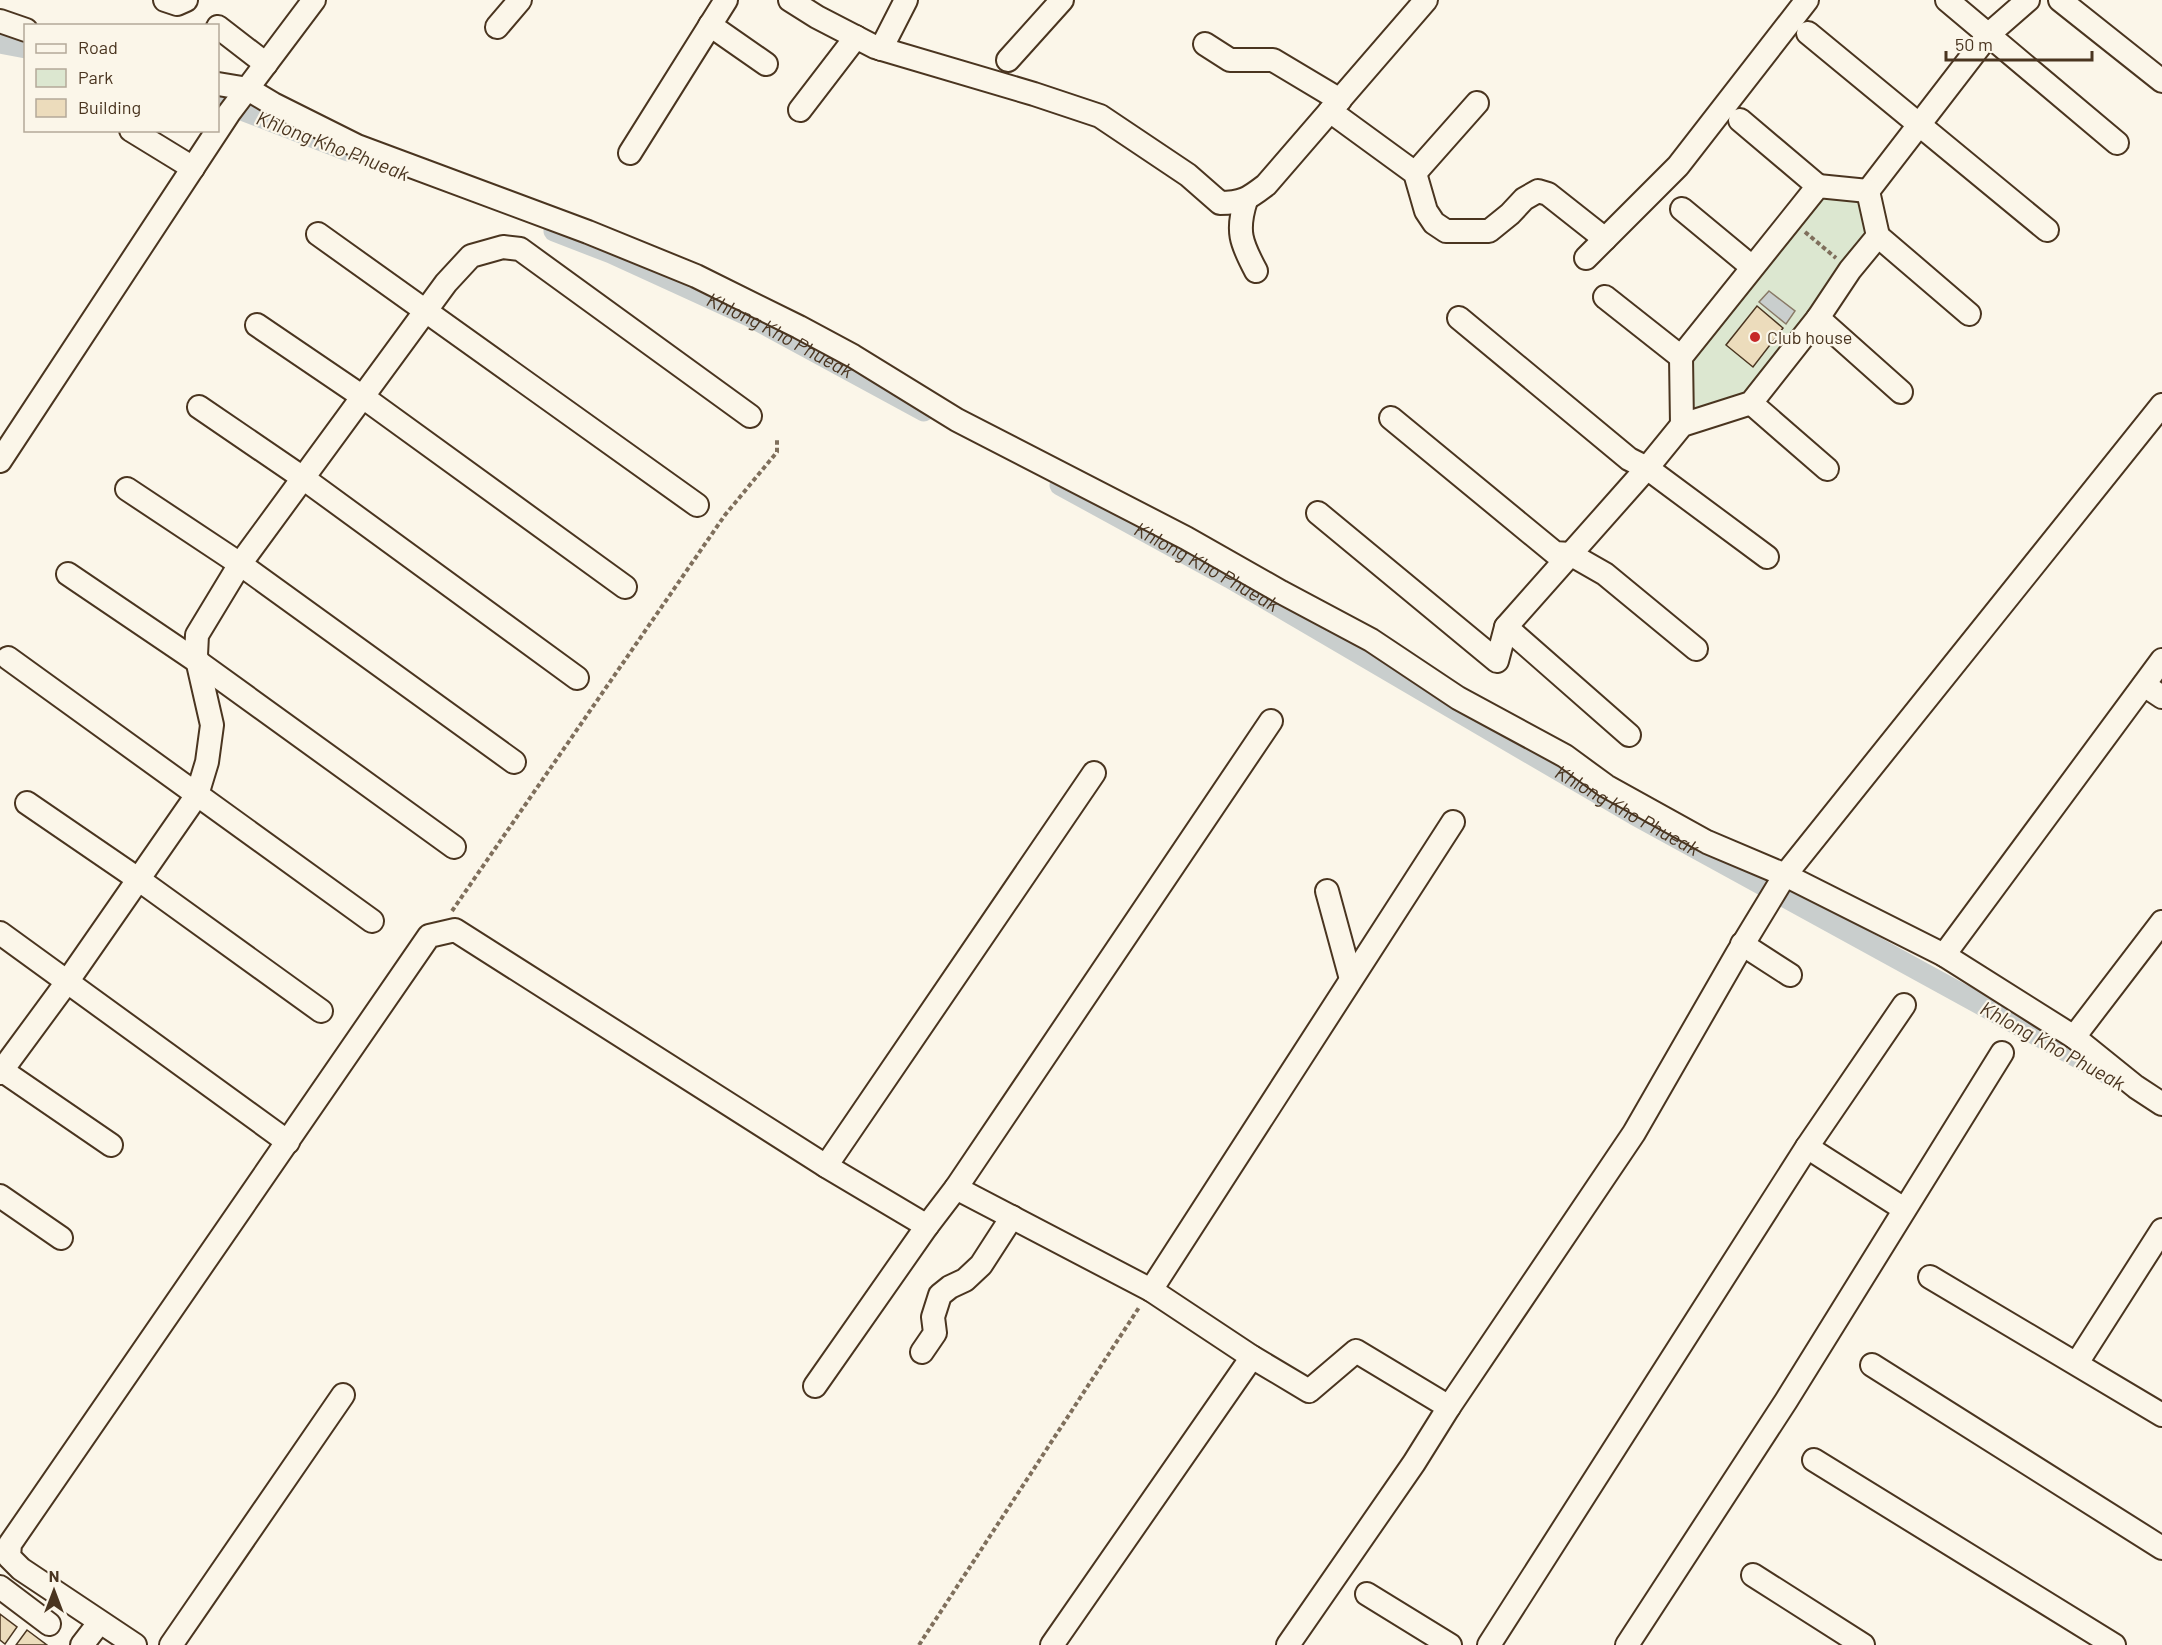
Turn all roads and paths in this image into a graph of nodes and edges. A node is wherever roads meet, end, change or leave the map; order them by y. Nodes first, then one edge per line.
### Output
1 (165, 0) edge
2 (186, 0) edge
3 (520, 0) edge
4 (726, 0) edge
5 (790, 0) edge
6 (906, 0) edge
7 (1062, 0) edge
8 (1426, 0) edge
9 (1807, 0) edge
10 (1947, 0) edge
11 (2028, 0) edge
12 (2060, 0) edge
13 (312, 1) edge
14 (0, 21) edge
15 (710, 25) junction
16 (497, 27) dead end
17 (219, 28) edge
18 (24, 29) edge
19 (1808, 33) dead end
20 (1989, 34) junction
21 (856, 37) junction
22 (1205, 44) dead end
23 (881, 49) junction
24 (1008, 60) dead end
25 (266, 64) junction
26 (766, 64) dead end
27 (2162, 81) edge
28 (219, 84) edge
29 (246, 91) junction
30 (1477, 103) dead end
31 (1335, 105) junction
32 (800, 110) dead end
33 (1740, 120) dead end
34 (1920, 123) junction
35 (219, 128) edge
36 (134, 132) edge
37 (217, 132) edge
38 (2117, 143) dead end
39 (630, 153) dead end
40 (193, 168) junction
41 (1415, 173) junction
42 (1818, 186) junction
43 (1868, 191) junction
44 (1246, 200) junction
45 (1683, 209) dead end
46 (1791, 220) junction
47 (2047, 230) dead end
48 (318, 234) dead end
49 (1878, 236) junction
50 (1605, 239) junction
51 (1586, 258) dead end
52 (1752, 267) junction
53 (1850, 270) junction
54 (1256, 271) dead end
55 (1605, 297) dead end
56 (427, 310) junction
57 (1969, 314) dead end
58 (1459, 318) dead end
59 (1818, 318) junction
60 (258, 325) dead end
61 (1681, 357) junction
62 (1900, 392) dead end
63 (363, 397) junction
64 (1751, 403) junction
65 (2162, 405) edge
66 (199, 406) dead end
67 (750, 416) dead end
68 (1391, 418) dead end
69 (1682, 425) junction
70 (777, 440) dead end
71 (0, 461) edge
72 (1647, 468) junction
73 (1827, 469) dead end
74 (303, 478) junction
75 (127, 489) dead end
76 (697, 505) dead end
77 (1318, 513) dead end
78 (1570, 554) junction
79 (1767, 557) dead end
80 (240, 564) junction
81 (68, 574) dead end
82 (625, 587) dead end
83 (1506, 627) junction
84 (1696, 649) dead end
85 (8, 657) dead end
86 (2162, 660) edge
87 (198, 662) junction
88 (577, 678) dead end
89 (2153, 691) edge
90 (1271, 721) dead end
91 (1629, 735) dead end
92 (514, 762) dead end
93 (1094, 773) dead end
94 (197, 795) junction
95 (27, 803) dead end
96 (1453, 822) dead end
97 (454, 847) dead end
98 (138, 879) junction
99 (1778, 886) junction
100 (1327, 891) dead end
101 (372, 921) dead end
102 (2162, 922) edge
103 (0, 933) edge
104 (437, 934) junction
105 (1742, 944) junction
106 (1944, 955) junction
107 (1790, 975) dead end
108 (1351, 979) junction
109 (67, 982) junction
110 (1904, 1005) dead end
111 (321, 1011) dead end
112 (2074, 1037) junction
113 (2002, 1053) dead end
114 (1, 1071) edge
115 (2162, 1104) edge
116 (288, 1142) junction
117 (111, 1145) dead end
118 (1807, 1147) junction
119 (826, 1166) junction
120 (956, 1188) junction
121 (0, 1196) edge
122 (1904, 1209) junction
123 (1012, 1217) junction
124 (927, 1226) junction
125 (2162, 1230) edge
126 (61, 1238) dead end
127 (1930, 1277) dead end
128 (1151, 1290) junction
129 (922, 1352) dead end
130 (1252, 1357) junction
131 (2077, 1364) junction
132 (1872, 1365) dead end
133 (815, 1386) dead end
134 (343, 1395) dead end
135 (1449, 1407) junction
136 (2162, 1415) edge
137 (1814, 1461) dead end
138 (2162, 1548) edge
139 (1753, 1575) dead end
140 (0, 1587) edge
141 (1367, 1594) dead end
142 (99, 1623) junction
143 (49, 1624) dead end
144 (82, 1645) edge
145 (135, 1645) edge
146 (171, 1645) edge
147 (919, 1645) edge
148 (1052, 1645) edge
149 (1288, 1645) edge
150 (1450, 1645) edge
151 (1489, 1645) edge
152 (1627, 1645) edge
153 (1863, 1645) edge
154 (2114, 1645) edge

1 - 2 street
3 - 16 street
4 - 15 street
5 - 21 street
6 - 23 street
7 - 24 street
8 - 31 street
9 - 50 street
10 - 20 street
11 - 20 street
12 - 27 street
13 - 25 street
14 - 18 street
15 - 26 street
15 - 39 street
17 - 25 street
19 - 34 street
20 - 34 street
20 - 38 street
21 - 23 street
21 - 32 street
22 - 31 street
23 - 44 street
25 - 29 street
28 - 29 street
29 - 35 street
29 - 99 street
30 - 41 street
31 - 41 street
31 - 44 street
33 - 42 street
34 - 43 street
34 - 47 street
36 - 40 street
37 - 40 street
40 - 71 street
41 - 50 street
42 - 43 street
42 - 46 street
43 - 49 street
44 - 54 street
45 - 52 street
46 - 52 street
46 - 53 path
48 - 56 street
49 - 53 street
49 - 57 street
50 - 51 street
52 - 61 street
53 - 59 street
55 - 61 street
56 - 63 street
56 - 67 street
56 - 76 street
58 - 72 street
59 - 62 street
59 - 64 street
60 - 63 street
61 - 69 street
63 - 74 street
63 - 82 street
64 - 69 street
64 - 73 street
65 - 99 street
66 - 74 street
68 - 78 street
69 - 72 street
70 - 104 path
72 - 78 street
72 - 79 street
74 - 80 street
74 - 88 street
75 - 80 street
77 - 83 street
78 - 83 street
78 - 84 street
80 - 87 street
80 - 92 street
81 - 87 street
83 - 91 street
85 - 94 street
86 - 89 street
87 - 94 street
87 - 97 street
89 - 106 street
90 - 120 street
93 - 119 street
94 - 98 street
94 - 101 street
95 - 98 street
96 - 108 street
98 - 109 street
98 - 111 street
99 - 105 street
99 - 106 street
100 - 108 street
102 - 112 street
103 - 109 street
104 - 116 street
104 - 119 street
105 - 107 street
105 - 135 street
106 - 112 street
108 - 128 street
109 - 114 street
109 - 116 street
110 - 118 street
112 - 115 street
113 - 122 street
114 - 117 street
116 - 142 street
118 - 122 street
118 - 151 street
119 - 124 street
120 - 123 street
120 - 124 street
121 - 126 street
122 - 152 street
123 - 128 street
123 - 129 street
124 - 133 street
125 - 131 street
127 - 131 street
128 - 130 street
128 - 147 path
130 - 135 street
130 - 148 street
131 - 136 street
132 - 138 street
134 - 146 street
135 - 149 street
137 - 154 street
139 - 153 street
140 - 143 street
141 - 150 street
142 - 144 street
142 - 145 street

